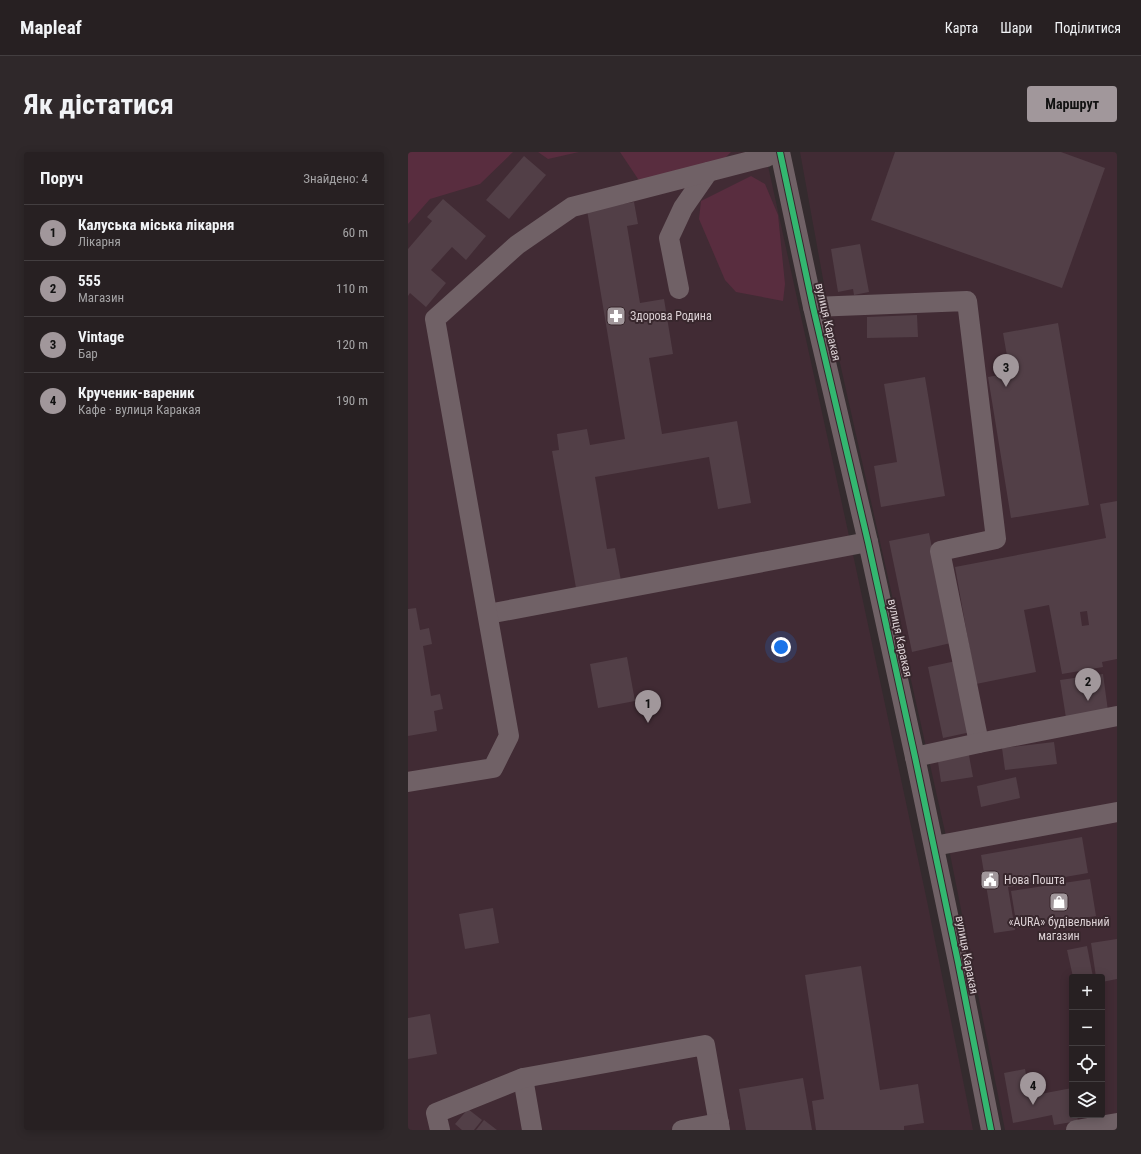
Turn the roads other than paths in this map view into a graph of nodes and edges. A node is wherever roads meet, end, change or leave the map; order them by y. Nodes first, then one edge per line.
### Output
1 (776, 152) edge
2 (780, 152) edge
3 (708, 172) junction
4 (679, 289) dead end
5 (813, 307) junction
6 (868, 542) junction
7 (488, 614) junction
8 (1117, 716) edge
9 (979, 743) junction
10 (915, 757) junction
11 (408, 782) edge
12 (1117, 812) edge
13 (934, 846) junction
14 (523, 1078) junction
15 (438, 1121) edge
16 (1117, 1123) edge
17 (719, 1126) edge
18 (532, 1130) edge
19 (682, 1130) edge
20 (991, 1130) edge
21 (1076, 1130) edge

1 - 3 street
2 - 5 street, вулиця Каракая
3 - 4 street
3 - 7 street
5 - 6 street, вулиця Каракая
5 - 9 street
6 - 7 street
6 - 10 street, вулиця Каракая
7 - 11 street
8 - 9 street
9 - 10 street
10 - 13 street, вулиця Каракая
12 - 13 street
13 - 20 street, вулиця Каракая
14 - 15 street
14 - 17 street
14 - 18 street
16 - 21 street
17 - 19 street

